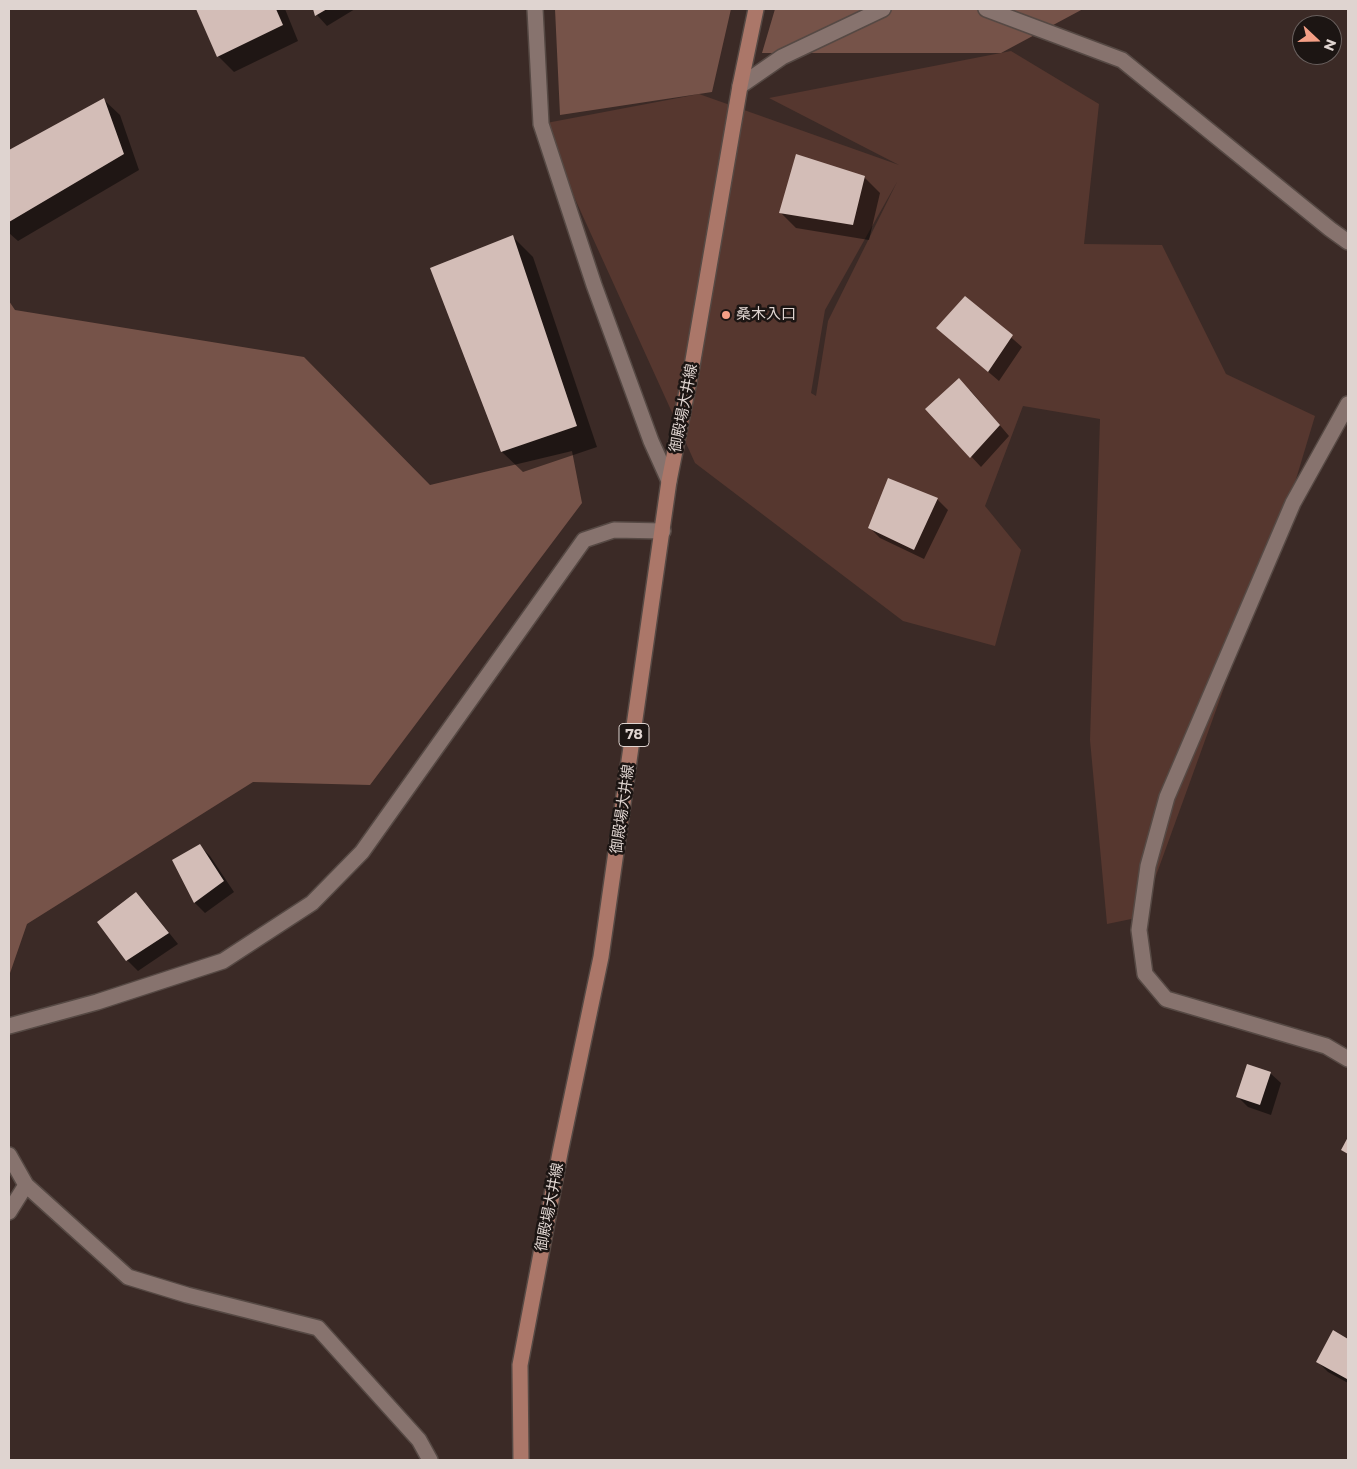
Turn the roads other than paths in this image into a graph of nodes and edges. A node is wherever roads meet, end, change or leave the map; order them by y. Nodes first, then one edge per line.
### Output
1 (535, 9) edge
2 (756, 9) edge
3 (883, 9) edge
4 (986, 9) edge
5 (740, 86) junction
6 (1348, 242) edge
7 (1348, 404) edge
8 (670, 481) junction
9 (664, 531) junction
10 (9, 1026) edge
11 (1348, 1059) edge
12 (9, 1155) edge
13 (26, 1185) junction
14 (9, 1212) edge
15 (430, 1460) edge
16 (521, 1460) edge

1 - 8 street
2 - 5 main road, 御殿場大井線 / 78
3 - 5 street
4 - 6 street
5 - 8 main road, 御殿場大井線 / 78
7 - 11 street
8 - 9 main road, 御殿場大井線 / 78
9 - 10 street
9 - 16 main road, 御殿場大井線 / 78
12 - 13 street
13 - 14 street
13 - 15 street

